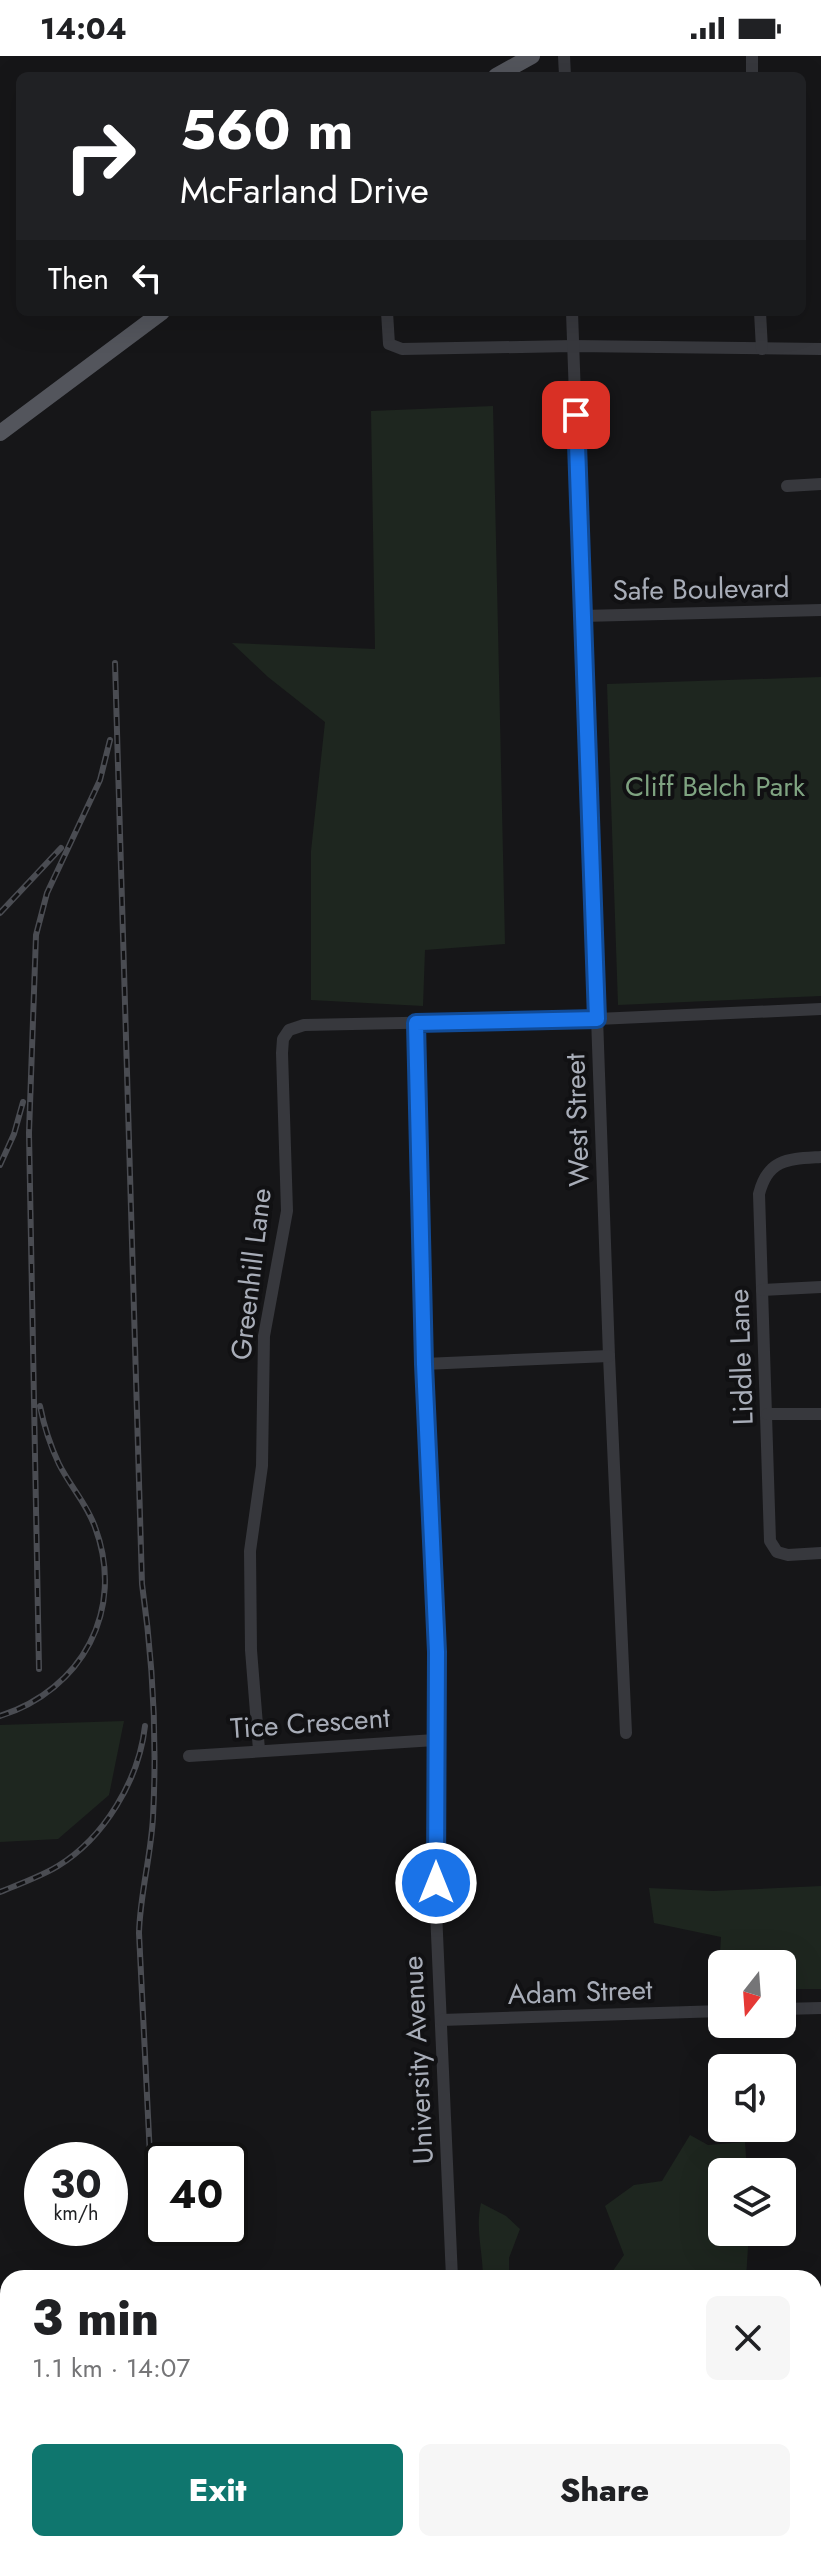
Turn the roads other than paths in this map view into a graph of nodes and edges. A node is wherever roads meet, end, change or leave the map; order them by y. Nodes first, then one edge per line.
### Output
1 (532, 56) edge
2 (503, 72) edge
3 (157, 316) edge
4 (387, 316) edge
5 (572, 316) edge
6 (760, 316) edge
7 (573, 346) junction
8 (762, 349) junction
9 (821, 349) edge
10 (0, 433) edge
11 (821, 484) edge
12 (787, 486) dead end
13 (821, 610) edge
14 (582, 616) junction
15 (821, 1009) edge
16 (597, 1019) junction
17 (416, 1023) junction
18 (821, 1157) edge
19 (821, 1287) edge
20 (762, 1290) junction
21 (609, 1356) junction
22 (424, 1364) junction
23 (767, 1414) junction
24 (821, 1414) edge
25 (821, 1553) edge
26 (626, 1733) dead end
27 (435, 1740) junction
28 (259, 1750) junction
29 (189, 1756) dead end
30 (821, 2008) edge
31 (796, 2009) edge
32 (708, 2011) edge
33 (441, 2020) junction
34 (452, 2270) edge

1 - 2 main road
3 - 10 main road
4 - 7 street
5 - 7 street, West Street
6 - 8 street
7 - 8 street
7 - 14 street, West Street
8 - 9 street
11 - 12 street
13 - 14 street, Safe Boulevard
14 - 16 street, West Street
15 - 16 street
16 - 17 street
16 - 21 street, West Street
17 - 22 street, University Avenue
17 - 28 street, Greenhill Lane
18 - 20 street, Liddle Lane
19 - 20 street
20 - 23 street, Liddle Lane
21 - 22 street
21 - 26 street, West Street
22 - 27 street, University Avenue
23 - 24 street
23 - 25 street, Liddle Lane
27 - 28 street, Tice Crescent
27 - 33 street, University Avenue
28 - 29 street, Tice Crescent
30 - 31 street
32 - 33 street, Adam Street
33 - 34 street, University Avenue

